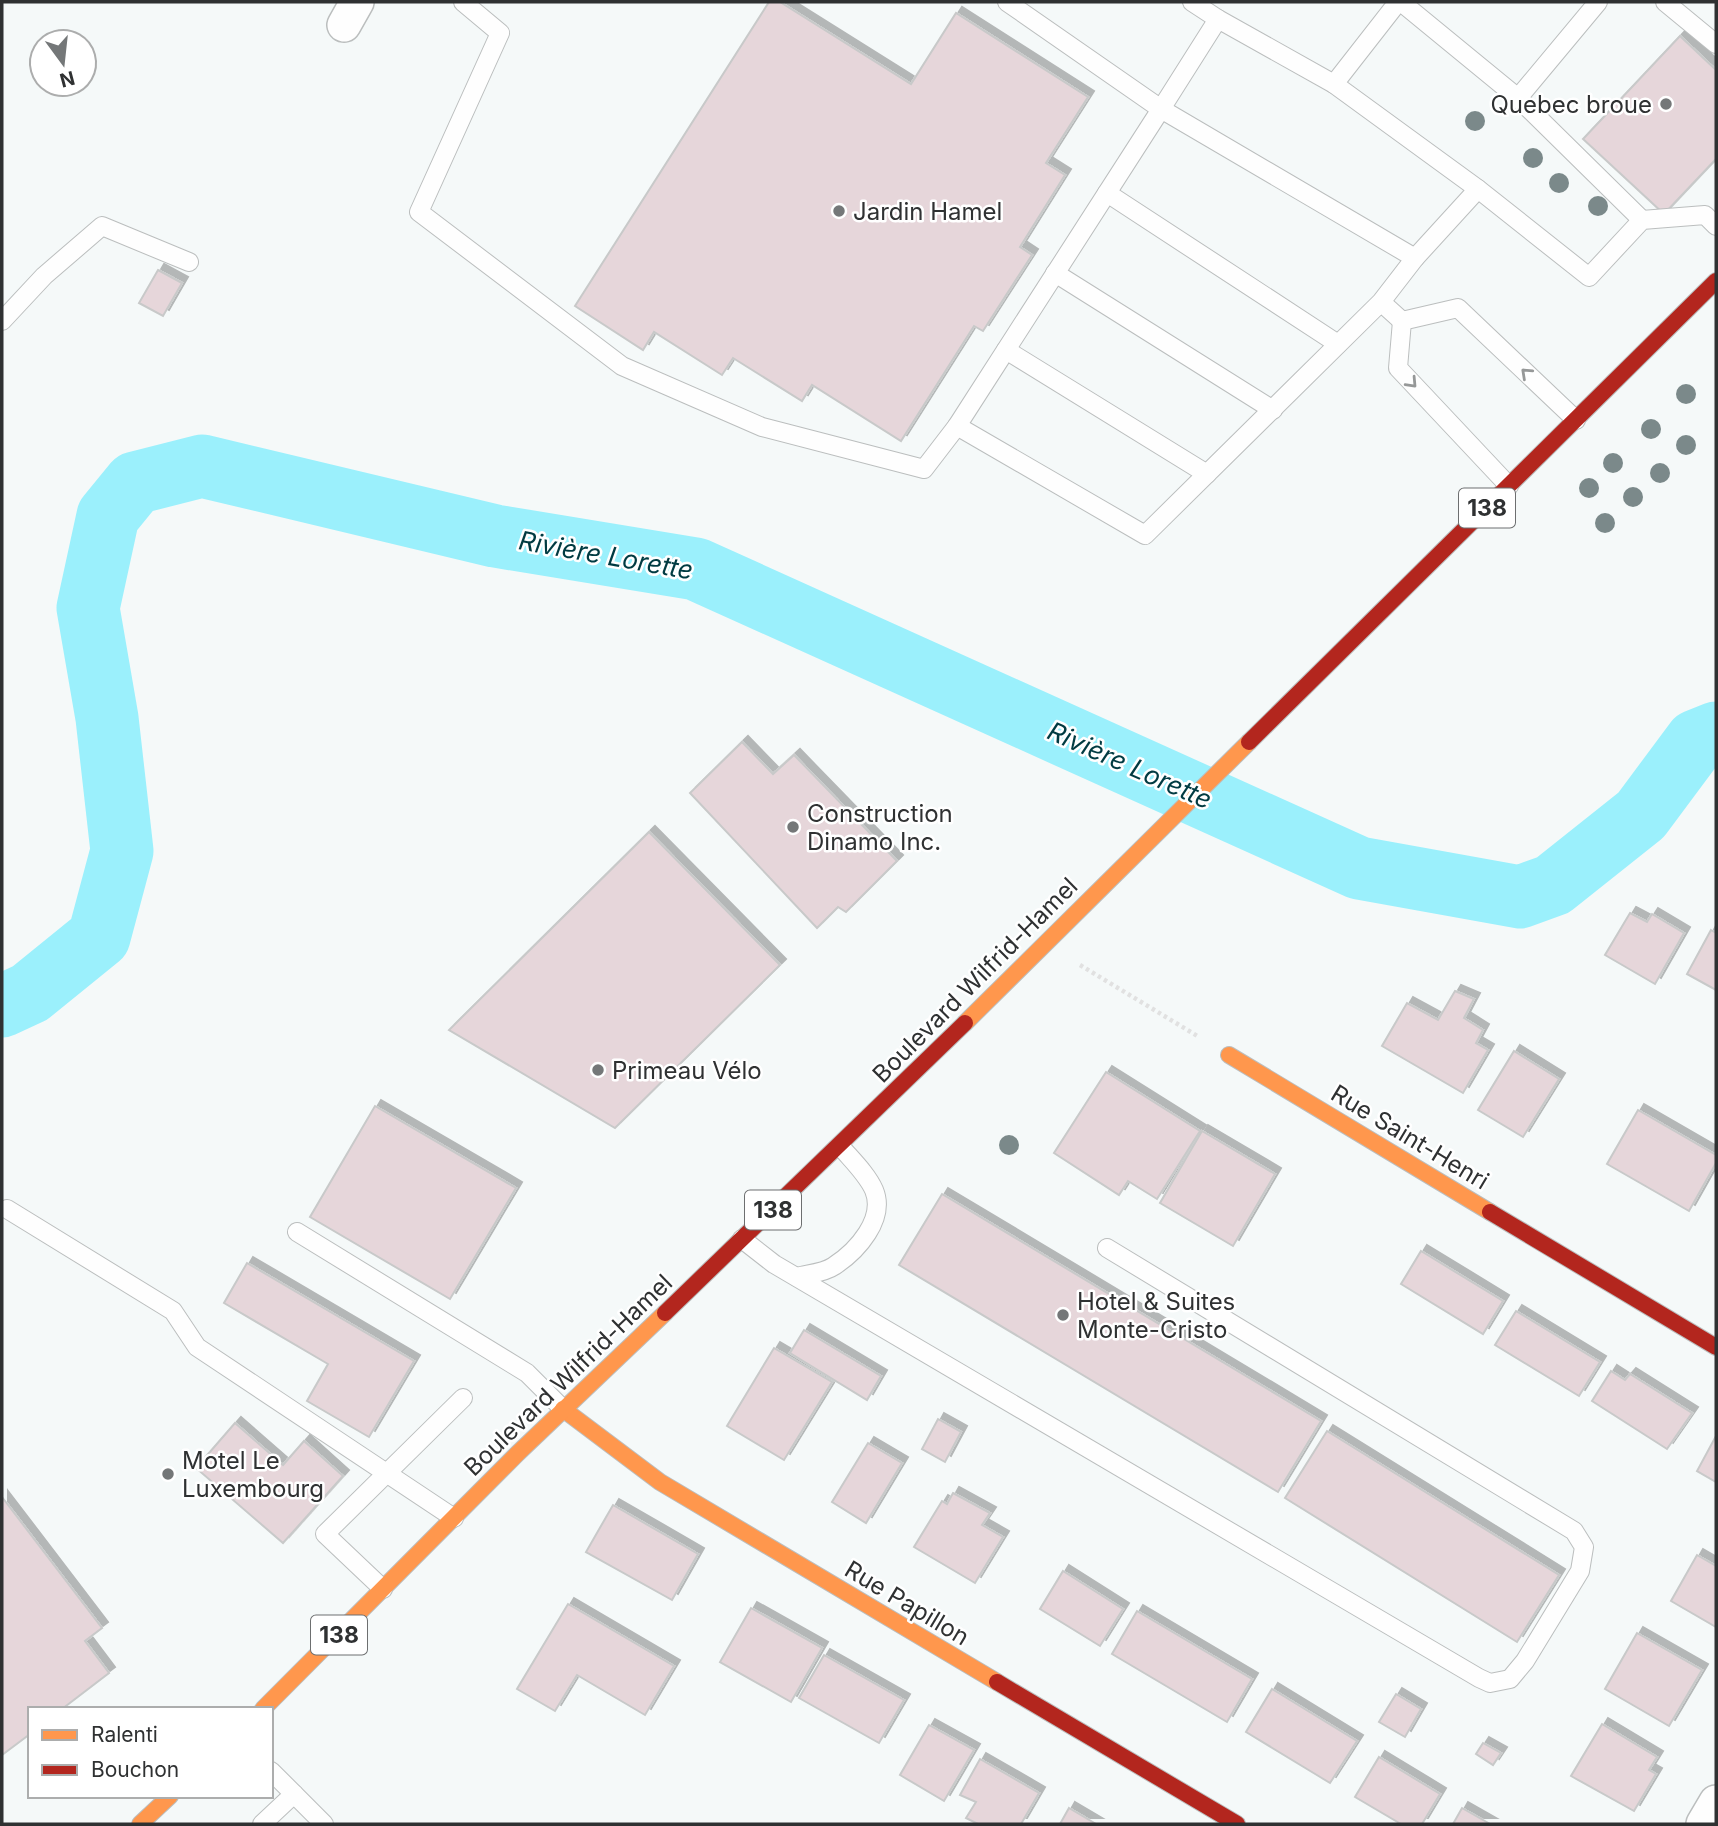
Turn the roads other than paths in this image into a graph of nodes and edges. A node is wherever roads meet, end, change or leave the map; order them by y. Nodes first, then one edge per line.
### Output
1 (463, 2) edge
2 (1007, 2) edge
3 (1192, 2) edge
4 (1399, 2) edge
5 (1598, 2) edge
6 (1665, 2) edge
7 (1218, 19) junction
8 (1716, 44) edge
9 (1334, 83) junction
10 (1518, 98) junction
11 (1161, 108) junction
12 (1478, 189) junction
13 (1107, 193) junction
14 (1712, 214) edge
15 (1642, 220) junction
16 (1415, 258) junction
17 (189, 262) dead end
18 (1055, 273) junction
19 (1716, 281) edge
20 (1381, 302) junction
21 (2, 321) edge
22 (1402, 321) junction
23 (1338, 344) junction
24 (1006, 349) junction
25 (1273, 410) junction
26 (1576, 420) junction
27 (957, 426) junction
28 (1207, 474) junction
29 (1509, 486) junction
30 (1228, 1055) road end
31 (840, 1146) junction
32 (7, 1209) dead end
33 (298, 1232) dead end
34 (742, 1239) junction
35 (1107, 1248) dead end
36 (797, 1277) junction
37 (1716, 1347) edge
38 (463, 1398) dead end
39 (563, 1409) junction
40 (386, 1472) junction
41 (454, 1518) junction
42 (383, 1590) junction
43 (265, 1707) edge
44 (273, 1773) edge
45 (294, 1794) junction
46 (168, 1798) edge
47 (1716, 1802) edge
48 (140, 1824) edge
49 (262, 1824) edge
50 (324, 1824) edge
51 (1237, 1824) edge
52 (1703, 1824) edge

1 - 27 lane
2 - 11 lane
3 - 7 lane
4 - 9 lane
4 - 10 lane
5 - 10 lane
6 - 8 lane
7 - 9 lane
7 - 11 lane
9 - 12 lane
10 - 15 lane
11 - 13 lane
11 - 16 lane
12 - 15 lane
12 - 16 lane
13 - 18 lane
13 - 23 lane
14 - 15 lane
16 - 20 lane
17 - 21 lane
18 - 24 lane
18 - 25 lane
19 - 26 main road, Boulevard Wilfrid-Hamel / 138
20 - 22 lane
20 - 23 lane
26 -> 22 lane
22 -> 29 lane
23 - 25 lane
24 - 27 lane
24 - 28 lane
25 - 28 lane
26 - 29 main road, Boulevard Wilfrid-Hamel / 138
27 - 28 lane
29 - 31 main road, Boulevard Wilfrid-Hamel / 138
30 - 37 main road, Rue Saint-Henri
31 - 34 main road, Boulevard Wilfrid-Hamel / 138
31 - 36 lane
32 - 40 lane
33 - 39 lane
34 - 36 lane
34 - 39 main road, Boulevard Wilfrid-Hamel / 138
35 - 36 lane
38 - 40 lane
39 - 41 main road, Boulevard Wilfrid-Hamel / 138
39 - 51 main road, Rue Papillon
40 - 41 lane
40 - 42 lane
41 - 42 main road, Boulevard Wilfrid-Hamel / 138
42 - 43 main road, Boulevard Wilfrid-Hamel / 138
44 - 45 lane
45 - 49 lane
45 - 50 lane
46 - 48 main road
47 - 52 street

